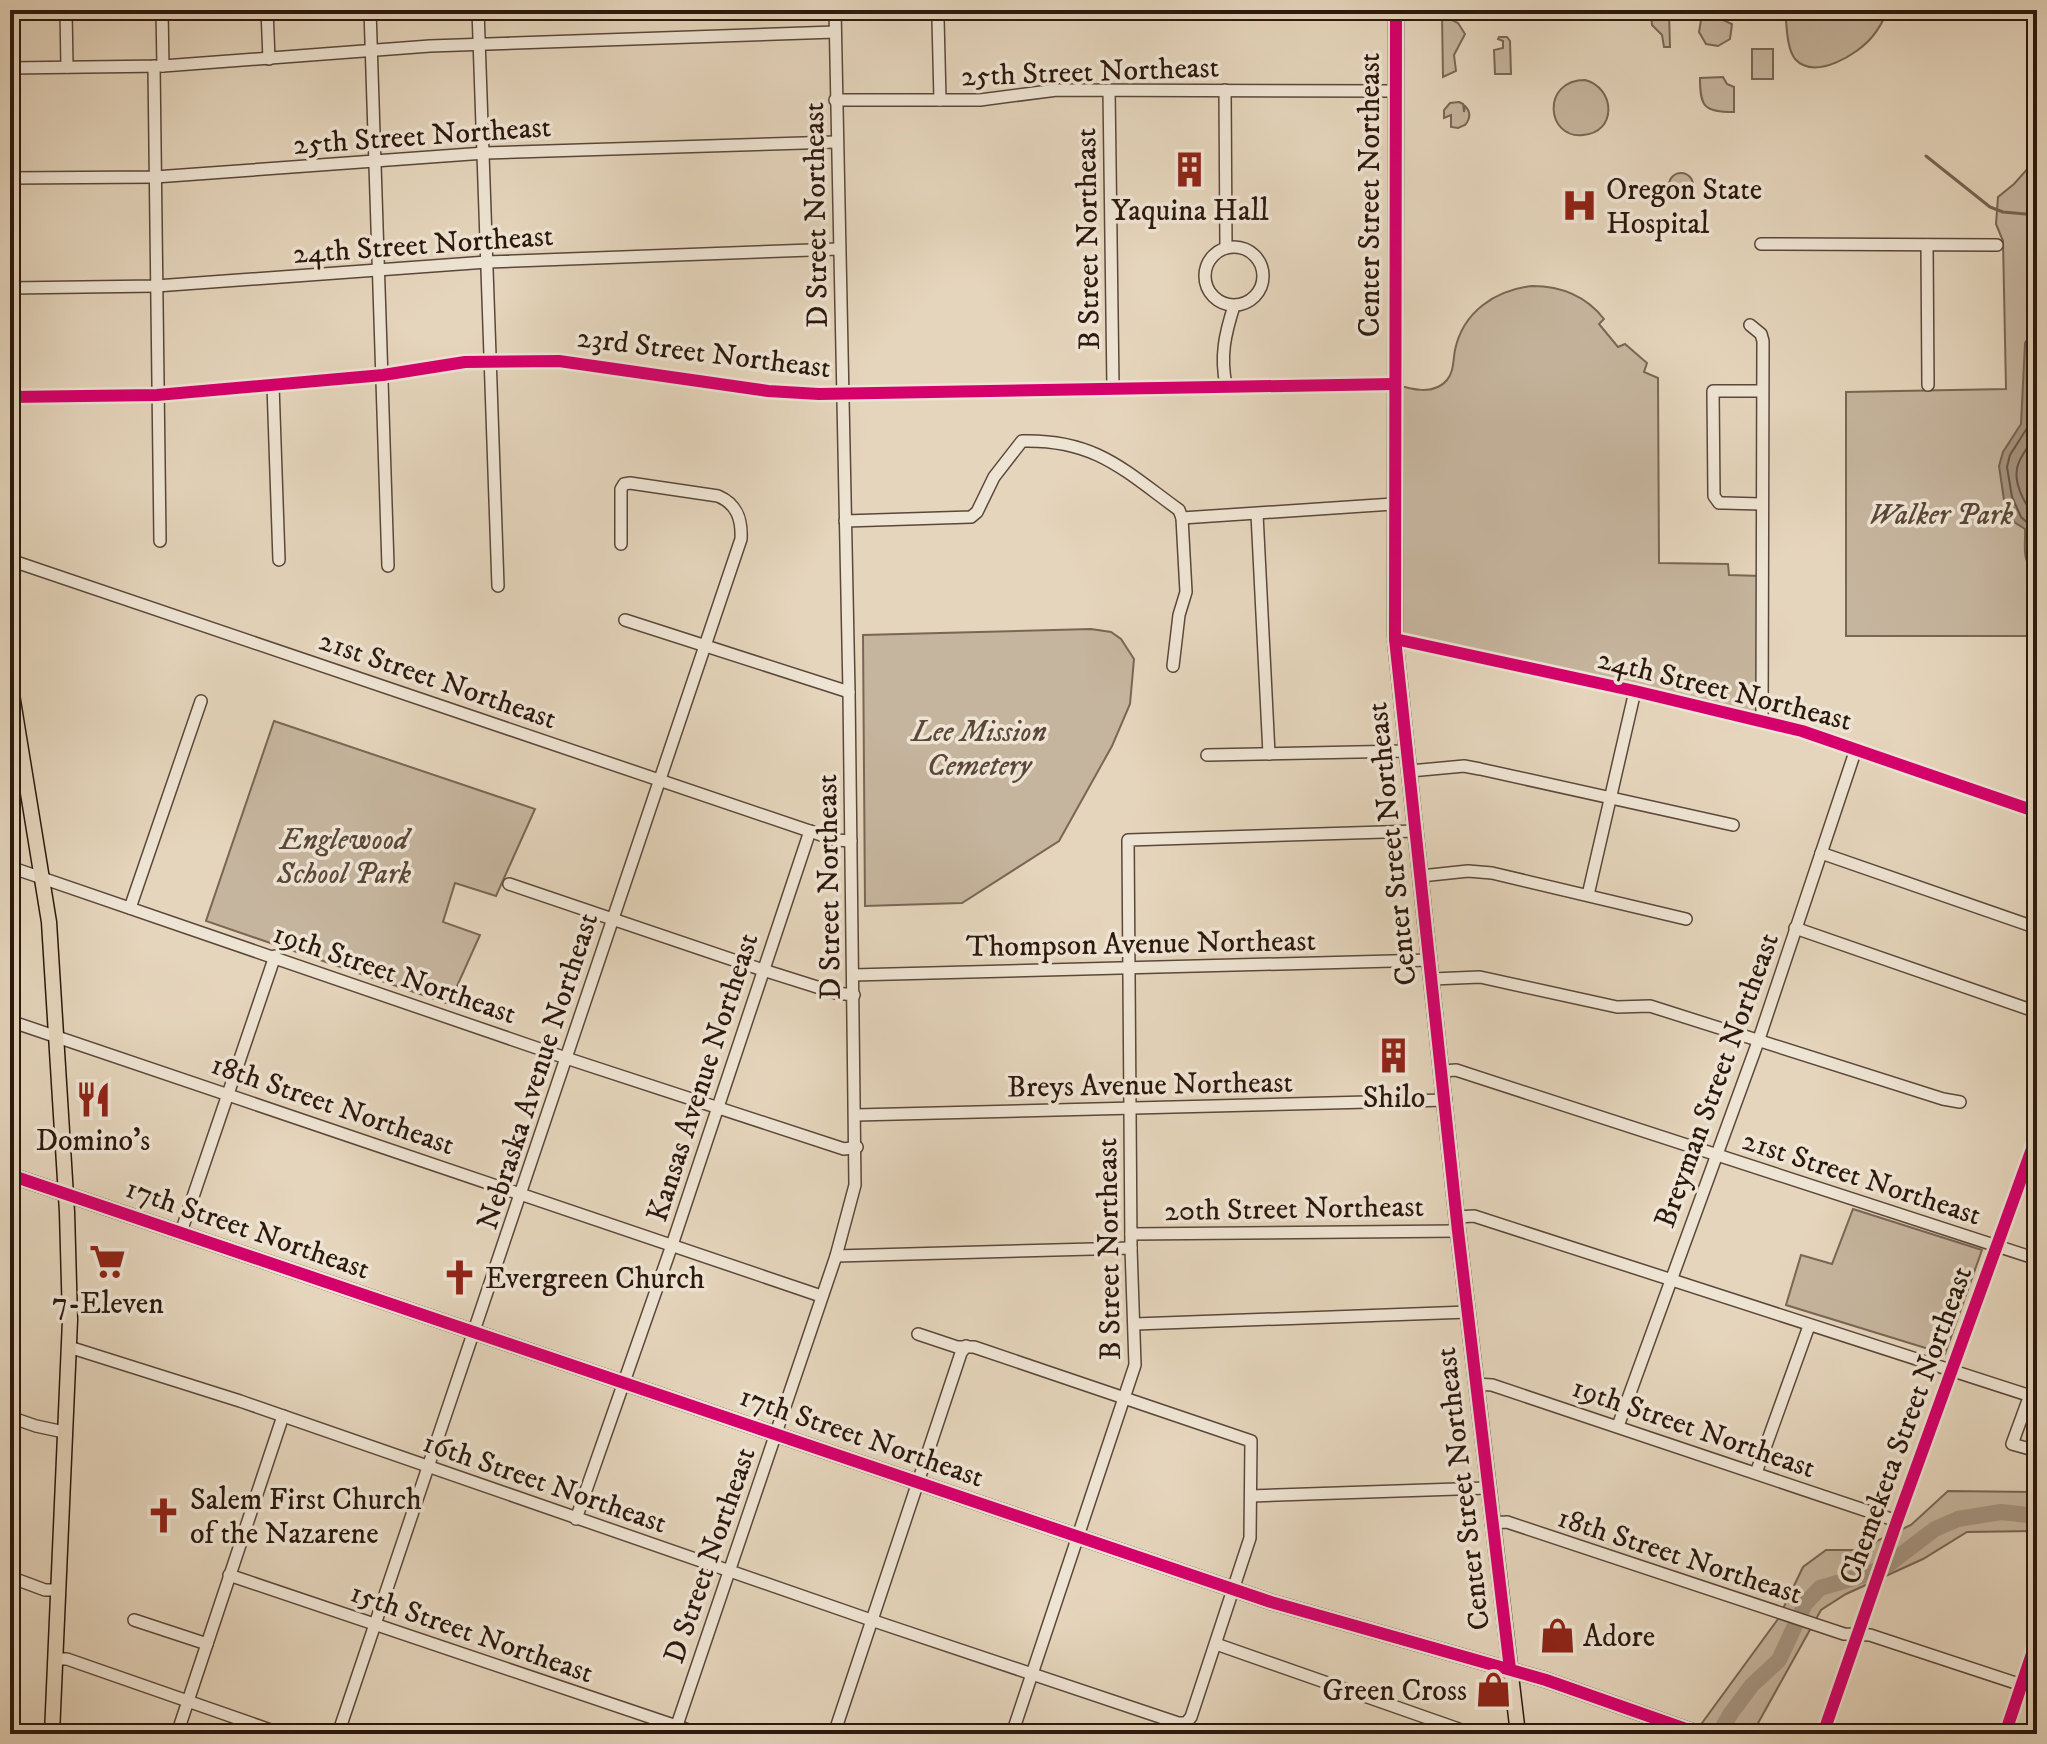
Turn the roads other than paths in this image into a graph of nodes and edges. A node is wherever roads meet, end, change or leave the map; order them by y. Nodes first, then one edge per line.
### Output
1 (66, 10) edge
2 (162, 10) edge
3 (267, 10) edge
4 (370, 10) edge
5 (478, 10) edge
6 (835, 10) edge
7 (935, 10) edge
8 (1396, 10) edge
9 (835, 32) junction
10 (479, 43) junction
11 (372, 52) junction
12 (269, 59) junction
13 (158, 66) junction
14 (67, 67) junction
15 (10, 68) edge
16 (1109, 90) junction
17 (1225, 90) junction
18 (1395, 91) junction
19 (835, 100) junction
20 (940, 100) junction
21 (836, 142) junction
22 (485, 153) junction
23 (375, 161) junction
24 (155, 177) junction
25 (10, 178) edge
26 (1761, 244) dead end
27 (1927, 245) junction
28 (1997, 245) dead end
29 (1226, 248) junction
30 (839, 249) junction
31 (487, 262) junction
32 (379, 271) junction
33 (156, 286) junction
34 (10, 288) edge
35 (1234, 306) junction
36 (1750, 325) dead end
37 (491, 361) junction
38 (383, 375) junction
39 (1394, 384) junction
40 (273, 385) junction
41 (1226, 385) junction
42 (1928, 385) dead end
43 (1113, 387) junction
44 (1762, 391) junction
45 (843, 394) junction
46 (157, 395) junction
47 (10, 397) edge
48 (1393, 504) junction
49 (1761, 504) junction
50 (1257, 514) junction
51 (1182, 518) junction
52 (845, 521) junction
53 (160, 541) dead end
54 (621, 544) dead end
55 (10, 560) edge
56 (279, 560) dead end
57 (388, 566) dead end
58 (498, 586) dead end
59 (625, 620) dead end
60 (1395, 639) junction
61 (706, 645) junction
62 (1173, 666) dead end
63 (10, 682) edge
64 (1635, 691) junction
65 (849, 692) junction
66 (201, 701) dead end
67 (12, 713) edge
68 (1762, 722) junction
69 (1856, 749) junction
70 (1407, 751) junction
71 (1269, 754) junction
72 (1207, 755) dead end
73 (1410, 771) junction
74 (660, 780) junction
75 (1610, 798) junction
76 (2037, 812) edge
77 (1733, 825) dead end
78 (810, 831) junction
79 (1416, 831) junction
80 (851, 841) junction
81 (1821, 853) junction
82 (10, 867) edge
83 (1421, 876) junction
84 (44, 878) junction
85 (509, 884) dead end
86 (1588, 895) junction
87 (130, 908) junction
88 (613, 919) junction
89 (1686, 919) dead end
90 (1795, 928) junction
91 (2037, 928) edge
92 (275, 956) junction
93 (1430, 960) junction
94 (1130, 968) junction
95 (763, 970) junction
96 (853, 975) junction
97 (1432, 979) junction
98 (854, 995) junction
99 (2037, 1012) edge
100 (10, 1021) edge
101 (58, 1037) junction
102 (1759, 1039) junction
103 (566, 1058) junction
104 (1443, 1071) junction
105 (227, 1093) junction
106 (1446, 1100) junction
107 (1960, 1102) dead end
108 (716, 1108) junction
109 (1130, 1109) junction
110 (856, 1115) junction
111 (2037, 1135) edge
112 (857, 1147) junction
113 (1715, 1154) junction
114 (10, 1175) edge
115 (66, 1194) junction
116 (521, 1194) junction
117 (1457, 1224) junction
118 (181, 1232) junction
119 (1131, 1234) junction
120 (672, 1245) junction
121 (1998, 1246) junction
122 (1131, 1248) junction
123 (836, 1256) junction
124 (2037, 1259) edge
125 (1670, 1280) junction
126 (821, 1296) junction
127 (1468, 1312) junction
128 (1135, 1324) junction
129 (1809, 1326) junction
130 (475, 1332) junction
131 (918, 1334) dead end
132 (966, 1346) junction
133 (69, 1347) junction
134 (1953, 1371) junction
135 (623, 1383) junction
136 (1476, 1384) junction
137 (2034, 1396) edge
138 (1125, 1399) junction
139 (283, 1416) junction
140 (10, 1417) edge
141 (1618, 1426) junction
142 (64, 1432) junction
143 (775, 1434) junction
144 (2037, 1451) edge
145 (428, 1467) junction
146 (1756, 1473) junction
147 (917, 1481) junction
148 (1487, 1488) junction
149 (1251, 1496) junction
150 (576, 1519) junction
151 (1897, 1521) junction
152 (1491, 1523) junction
153 (1079, 1537) junction
154 (728, 1570) junction
155 (229, 1575) junction
156 (10, 1577) edge
157 (1234, 1589) junction
158 (57, 1590) junction
159 (134, 1620) dead end
160 (871, 1620) junction
161 (375, 1624) junction
162 (1856, 1635) junction
163 (2037, 1639) edge
164 (207, 1644) junction
165 (1216, 1644) junction
166 (55, 1659) junction
167 (1510, 1669) junction
168 (1033, 1674) junction
169 (2022, 1684) junction
170 (2037, 1690) edge
171 (188, 1701) junction
172 (675, 1730) edge
173 (1693, 1733) edge
174 (52, 1734) edge
175 (177, 1734) edge
176 (282, 1734) edge
177 (338, 1734) edge
178 (700, 1734) edge
179 (834, 1734) edge
180 (1012, 1734) edge
181 (1473, 1734) edge
182 (1518, 1734) edge
183 (1823, 1734) edge
184 (2005, 1734) edge

1 - 14 street
2 - 13 street
3 - 12 street
4 - 11 street
5 - 10 street
6 - 9 street, D Street Northeast
7 - 20 street
8 - 18 main road, Center Street Northeast
9 - 10 street
9 - 19 street, D Street Northeast
10 - 11 street
10 - 22 street
11 - 12 street
11 - 23 street
12 - 13 street
13 - 14 street
13 - 24 street
14 - 15 street
16 - 17 street, 25th Street Northeast
16 - 20 street, 25th Street Northeast
16 - 43 street, B Street Northeast
17 - 18 street, 25th Street Northeast
17 - 29 street
18 - 39 main road, Center Street Northeast
19 - 20 street, 25th Street Northeast
19 - 21 street, D Street Northeast
21 - 22 street, 25th Street Northeast
21 - 30 street, D Street Northeast
22 - 23 street, 25th Street Northeast
22 - 31 street
23 - 24 street, 25th Street Northeast
23 - 32 street
24 - 25 street, 25th Street Northeast
24 - 33 street
26 - 27 street
27 - 28 street
27 - 42 street
29 - 35 street
29 - 35 street
30 - 31 street, 24th Street Northeast
30 - 45 street, D Street Northeast
31 - 32 street, 24th Street Northeast
31 - 37 street
32 - 33 street, 24th Street Northeast
32 - 38 street
33 - 34 street, 24th Street Northeast
33 - 46 street
35 - 41 street
36 - 44 street
37 - 38 street, 23rd Street Northeast
37 - 45 street, 23rd Street Northeast
37 - 58 street
38 - 40 street, 23rd Street Northeast
38 - 57 street
39 - 41 street, 23rd Street Northeast
39 - 48 main road, Center Street Northeast
40 - 46 street, 23rd Street Northeast
40 - 56 street
41 - 43 street, 23rd Street Northeast
43 - 45 street, 23rd Street Northeast
44 - 49 street
44 - 49 street
45 - 52 street, D Street Northeast
46 - 47 street, 23rd Street Northeast
46 - 53 street
48 - 50 street
48 - 60 main road, Center Street Northeast
49 - 68 street
50 - 51 street
50 - 71 street
51 - 52 street
51 - 62 street
52 - 65 street, D Street Northeast
54 - 61 street, Nebraska Avenue Northeast
55 - 74 street, 21st Street Northeast
59 - 61 street
60 - 64 street, 24th Street Northeast
60 - 70 main road, Center Street Northeast
61 - 65 street
61 - 74 street, Nebraska Avenue Northeast
63 - 67 main road
64 - 68 street, 24th Street Northeast
64 - 75 street
65 - 80 street, D Street Northeast
66 - 87 street
67 - 84 main road
68 - 69 street, 24th Street Northeast
69 - 76 street, 24th Street Northeast
69 - 81 street, Breyman Street Northeast
70 - 71 street
70 - 73 main road, Center Street Northeast
71 - 72 street
73 - 75 street
73 - 79 main road, Center Street Northeast
74 - 78 street, 21st Street Northeast
74 - 88 street, Nebraska Avenue Northeast
75 - 77 street
75 - 86 street
78 - 80 street, 21st Street Northeast
78 - 95 street, Kansas Avenue Northeast
79 - 83 main road, Center Street Northeast
79 - 94 street, B Street Northeast
80 - 96 street, D Street Northeast
81 - 90 street, Breyman Street Northeast
81 - 91 street
82 - 84 street, 19th Street Northeast
83 - 86 street
83 - 93 main road, Center Street Northeast
84 - 87 street, 19th Street Northeast
84 - 101 main road
85 - 88 street
86 - 89 street
87 - 92 street, 19th Street Northeast
88 - 95 street
88 - 103 street, Nebraska Avenue Northeast
90 - 99 street
90 - 102 street, Breyman Street Northeast
92 - 103 street, 19th Street Northeast
92 - 105 street
93 - 94 street, Thompson Avenue Northeast
93 - 97 main road, Center Street Northeast
94 - 96 street, Thompson Avenue Northeast
94 - 109 street, B Street Northeast
95 - 98 street
95 - 108 street, Kansas Avenue Northeast
96 - 98 street, D Street Northeast
97 - 102 street
97 - 104 main road, Center Street Northeast
98 - 110 street, D Street Northeast
100 - 101 street, 18th Street Northeast
101 - 105 street, 18th Street Northeast
101 - 115 main road
102 - 107 street
102 - 113 street, Breyman Street Northeast
103 - 108 street, 19th Street Northeast
103 - 116 street, Nebraska Avenue Northeast
104 - 106 main road, Center Street Northeast
104 - 113 street, 21st Street Northeast
105 - 116 street, 18th Street Northeast
105 - 118 street
106 - 109 street, Breys Avenue Northeast
106 - 117 main road, Center Street Northeast
108 - 112 street, 19th Street Northeast
108 - 120 street, Kansas Avenue Northeast
109 - 110 street, Breys Avenue Northeast
109 - 119 street, B Street Northeast
110 - 112 street, D Street Northeast
111 - 121 street, Chemeketa Street Northeast
112 - 123 street, D Street Northeast
113 - 121 street, 21st Street Northeast
113 - 125 street, Breyman Street Northeast
114 - 115 main road, 17th Street Northeast
115 - 118 main road, 17th Street Northeast
115 - 133 main road
116 - 120 street, 18th Street Northeast
116 - 130 street, Nebraska Avenue Northeast
117 - 119 street, 20th Street Northeast
117 - 125 street, 20th Street Northeast
117 - 127 main road, Center Street Northeast
118 - 130 main road, 17th Street Northeast
119 - 122 street, B Street Northeast
120 - 126 street, 18th Street Northeast
120 - 135 street, Kansas Avenue Northeast
121 - 124 street, 21st Street Northeast
121 - 134 street, Chemeketa Street Northeast
122 - 123 street, 20th Street Northeast
122 - 128 street, B Street Northeast
123 - 126 street, D Street Northeast
125 - 129 street, 20th Street Northeast
125 - 141 street, Breyman Street Northeast
126 - 143 street, D Street Northeast
127 - 128 street
127 - 136 main road, Center Street Northeast
128 - 138 street, B Street Northeast
129 - 134 street, 20th Street Northeast
129 - 146 street
130 - 135 main road, 17th Street Northeast
130 - 145 street, Nebraska Avenue Northeast
131 - 132 street
132 - 138 street
132 - 147 street
133 - 139 street, 16th Street Northeast
133 - 142 main road
134 - 137 street, 20th Street Northeast
134 - 151 street, Chemeketa Street Northeast
135 - 143 main road, 17th Street Northeast
135 - 150 street, Kansas Avenue Northeast
136 - 141 street, 19th Street Northeast
136 - 148 main road, Center Street Northeast
137 - 144 street
138 - 149 street
138 - 153 street, B Street Northeast
139 - 145 street, 16th Street Northeast
139 - 155 street
140 - 142 street
141 - 146 street, 19th Street Northeast
142 - 158 main road
143 - 147 main road, 17th Street Northeast
143 - 154 street, D Street Northeast
145 - 150 street, 16th Street Northeast
145 - 161 street, Nebraska Avenue Northeast
146 - 151 street, 19th Street Northeast
147 - 153 main road, 17th Street Northeast
147 - 160 street
148 - 149 street
148 - 152 main road, Center Street Northeast
149 - 157 street
150 - 154 street, 16th Street Northeast
151 - 162 street, Chemeketa Street Northeast
152 - 162 street, 18th Street Northeast
152 - 167 main road, Center Street Northeast
153 - 157 main road, 17th Street Northeast
153 - 168 street, B Street Northeast
154 - 160 street, 16th Street Northeast
154 - 172 street, D Street Northeast
155 - 161 street, 15th Street Northeast
155 - 164 street
156 - 158 street
157 - 165 street
157 - 167 main road, 17th Street Northeast
158 - 166 main road
159 - 164 street
160 - 168 street, 16th Street Northeast
160 - 179 street
161 - 172 street, 15th Street Northeast
161 - 177 street, Nebraska Avenue Northeast
162 - 169 street, 18th Street Northeast
162 - 183 street, Chemeketa Street Northeast
163 - 169 street
164 - 171 street
165 - 168 street, 16th Street Northeast
165 - 181 street
166 - 171 street
166 - 174 main road
167 - 173 main road, 17th Street Northeast
167 - 182 main road, Center Street Northeast
168 - 180 street, B Street Northeast
169 - 170 street, 18th Street Northeast
169 - 184 street
171 - 175 street
171 - 176 street
172 - 178 street, 15th Street Northeast

